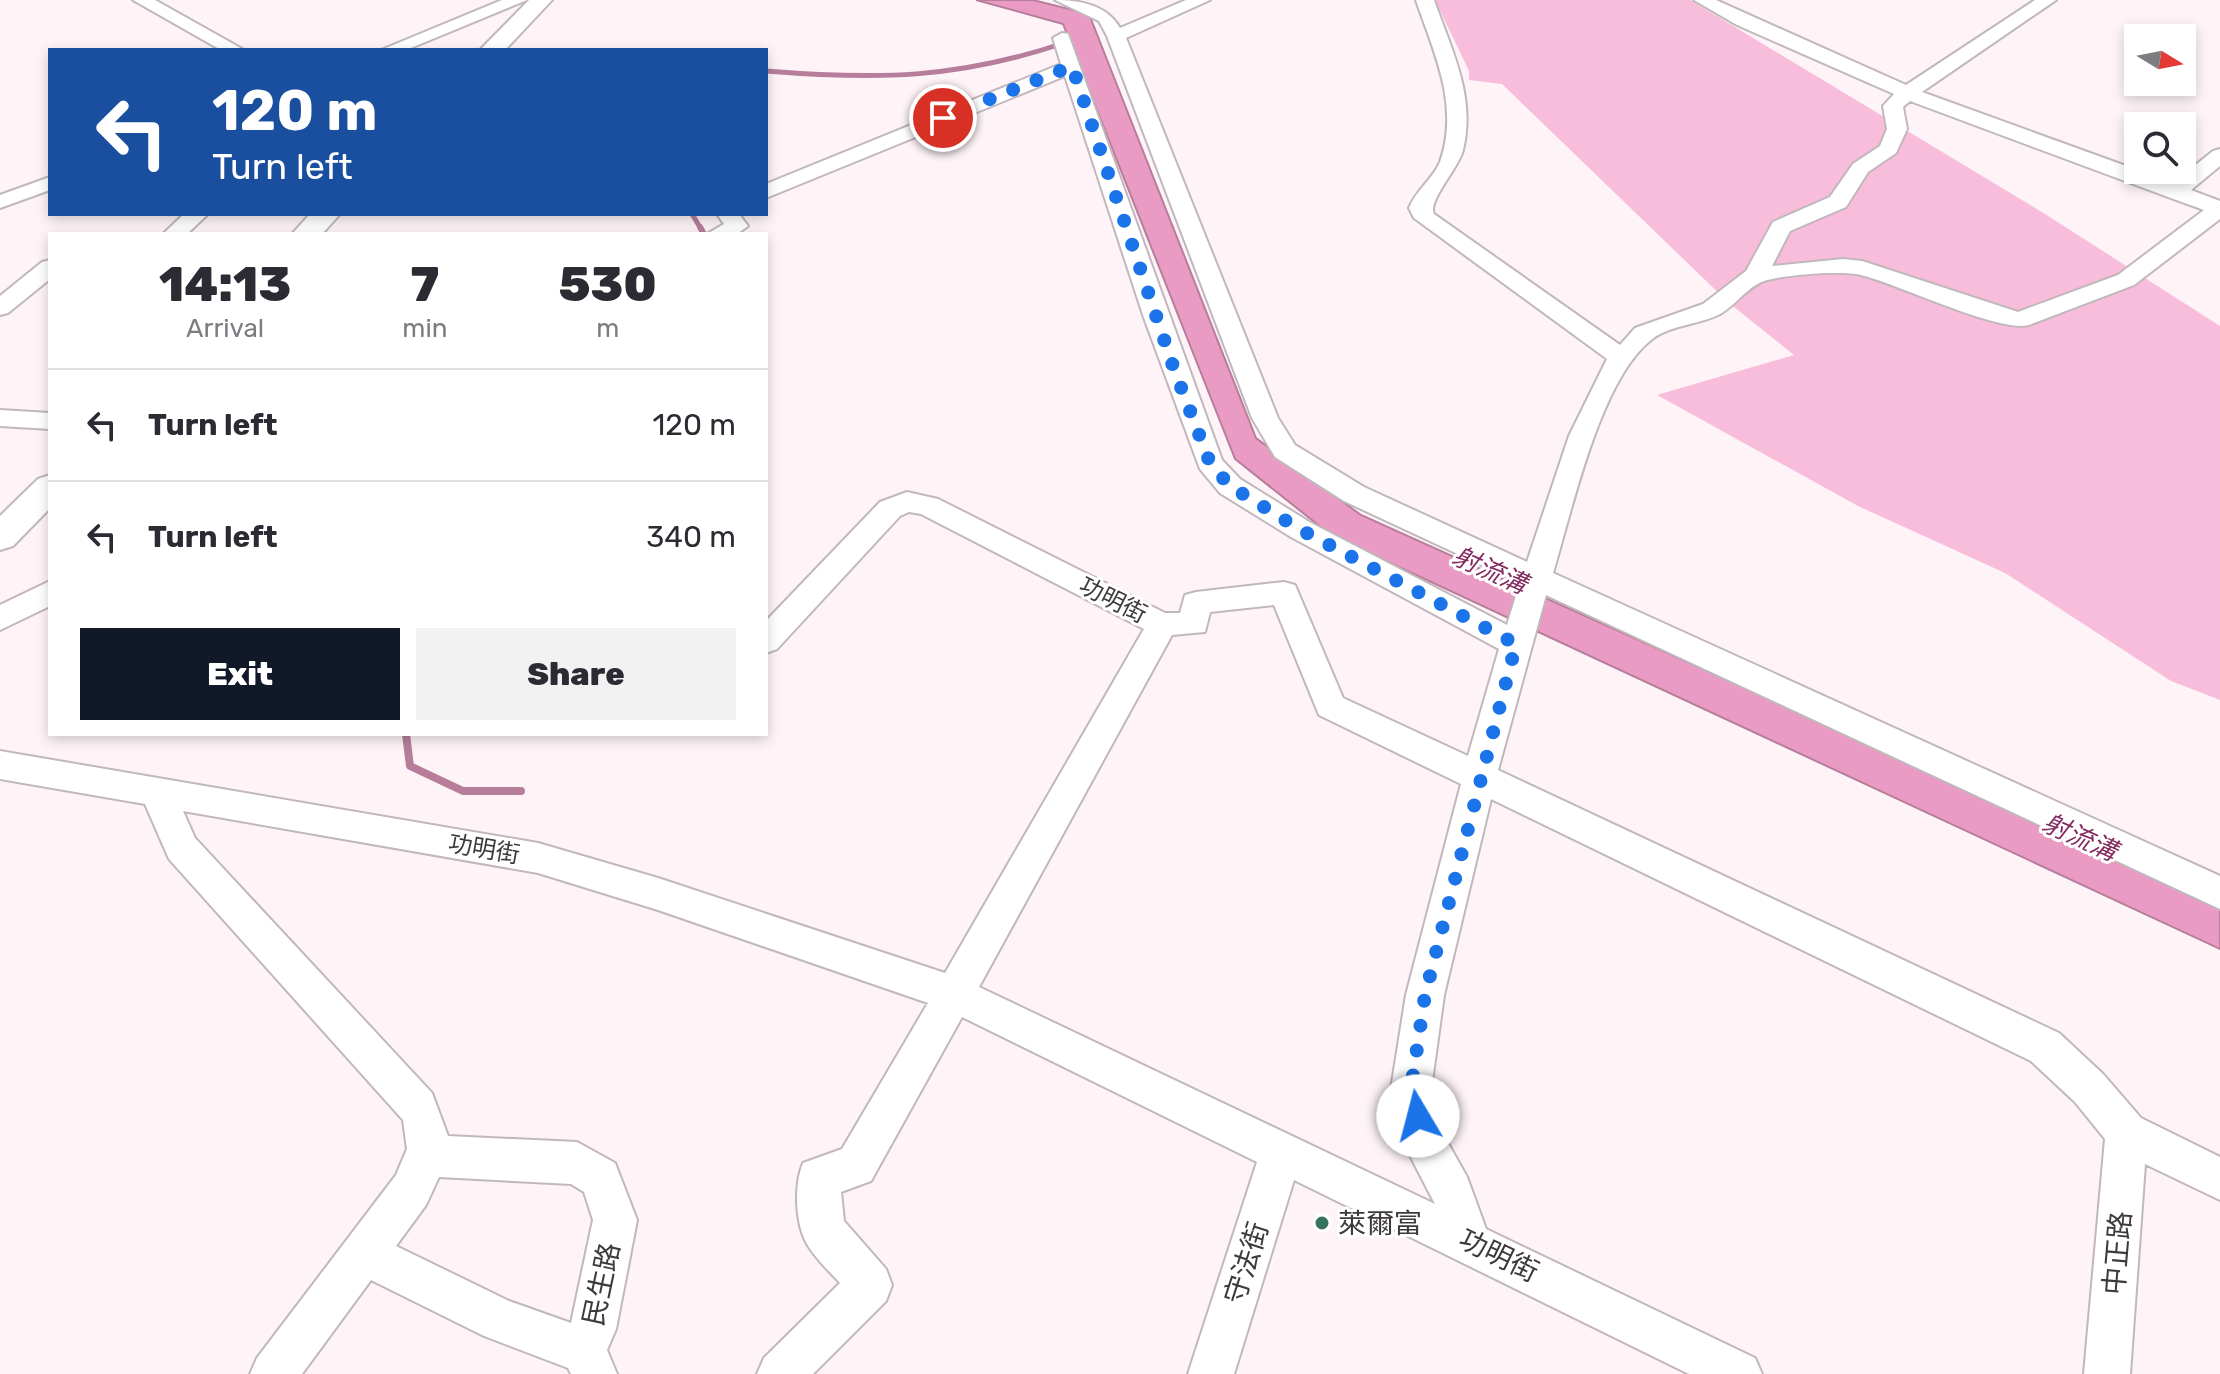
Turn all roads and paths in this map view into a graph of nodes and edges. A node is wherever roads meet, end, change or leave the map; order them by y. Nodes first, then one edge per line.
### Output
1 (142, 0) edge
2 (518, 0) edge
3 (541, 0) edge
4 (1064, 0) edge
5 (1201, 0) edge
6 (1425, 0) edge
7 (1703, 0) edge
8 (2047, 0) edge
9 (1116, 36) junction
10 (231, 48) edge
11 (395, 48) edge
12 (494, 48) edge
13 (1907, 93) junction
14 (2220, 155) edge
15 (48, 184) edge
16 (768, 191) edge
17 (2176, 192) junction
18 (0, 202) edge
19 (2220, 208) edge
20 (195, 216) edge
21 (324, 216) edge
22 (176, 232) edge
23 (308, 232) edge
24 (48, 269) edge
25 (1756, 275) junction
26 (0, 308) edge
27 (1621, 357) junction
28 (0, 418) edge
29 (48, 421) edge
30 (48, 489) edge
31 (5, 526) edge
32 (1537, 585) junction
33 (48, 593) edge
34 (0, 619) edge
35 (1161, 624) junction
36 (768, 639) edge
37 (1518, 640) junction
38 (0, 765) edge
39 (1480, 775) junction
40 (157, 792) junction
41 (2220, 893) edge
42 (954, 994) junction
43 (2126, 1133) junction
44 (1281, 1153) junction
45 (429, 1156) junction
46 (2220, 1179) edge
47 (1468, 1240) junction
48 (362, 1253) junction
49 (589, 1362) edge
50 (273, 1374) edge
51 (780, 1374) edge
52 (1211, 1374) edge
53 (1739, 1374) edge
54 (2107, 1374) edge

1 - 10 street
2 - 11 street
3 - 12 main road
4 - 9 street
5 - 9 street
6 - 27 street
7 - 13 street
8 - 13 street
9 - 32 street
13 - 17 street
13 - 25 street
14 - 17 street
15 - 18 street
16 - 37 street
17 - 19 street
19 - 25 street
20 - 22 street
21 - 23 main road
24 - 26 street
25 - 27 street
27 - 32 street
28 - 29 street
30 - 31 main road
32 - 37 street
32 - 41 street
33 - 34 street
35 - 36 street, 功明街
35 - 39 street
35 - 42 street, 功明街
37 - 39 street
38 - 40 street, 功明街
39 - 43 street
39 - 47 street
40 - 42 street, 功明街
40 - 45 street
42 - 44 street, 功明街
42 - 51 street, 功明街
43 - 46 street
43 - 54 street, 中正路
44 - 47 street, 功明街
44 - 52 street, 守法街
45 - 48 street
45 - 49 street, 民生路
47 - 53 street, 功明街
48 - 49 street
48 - 50 street

